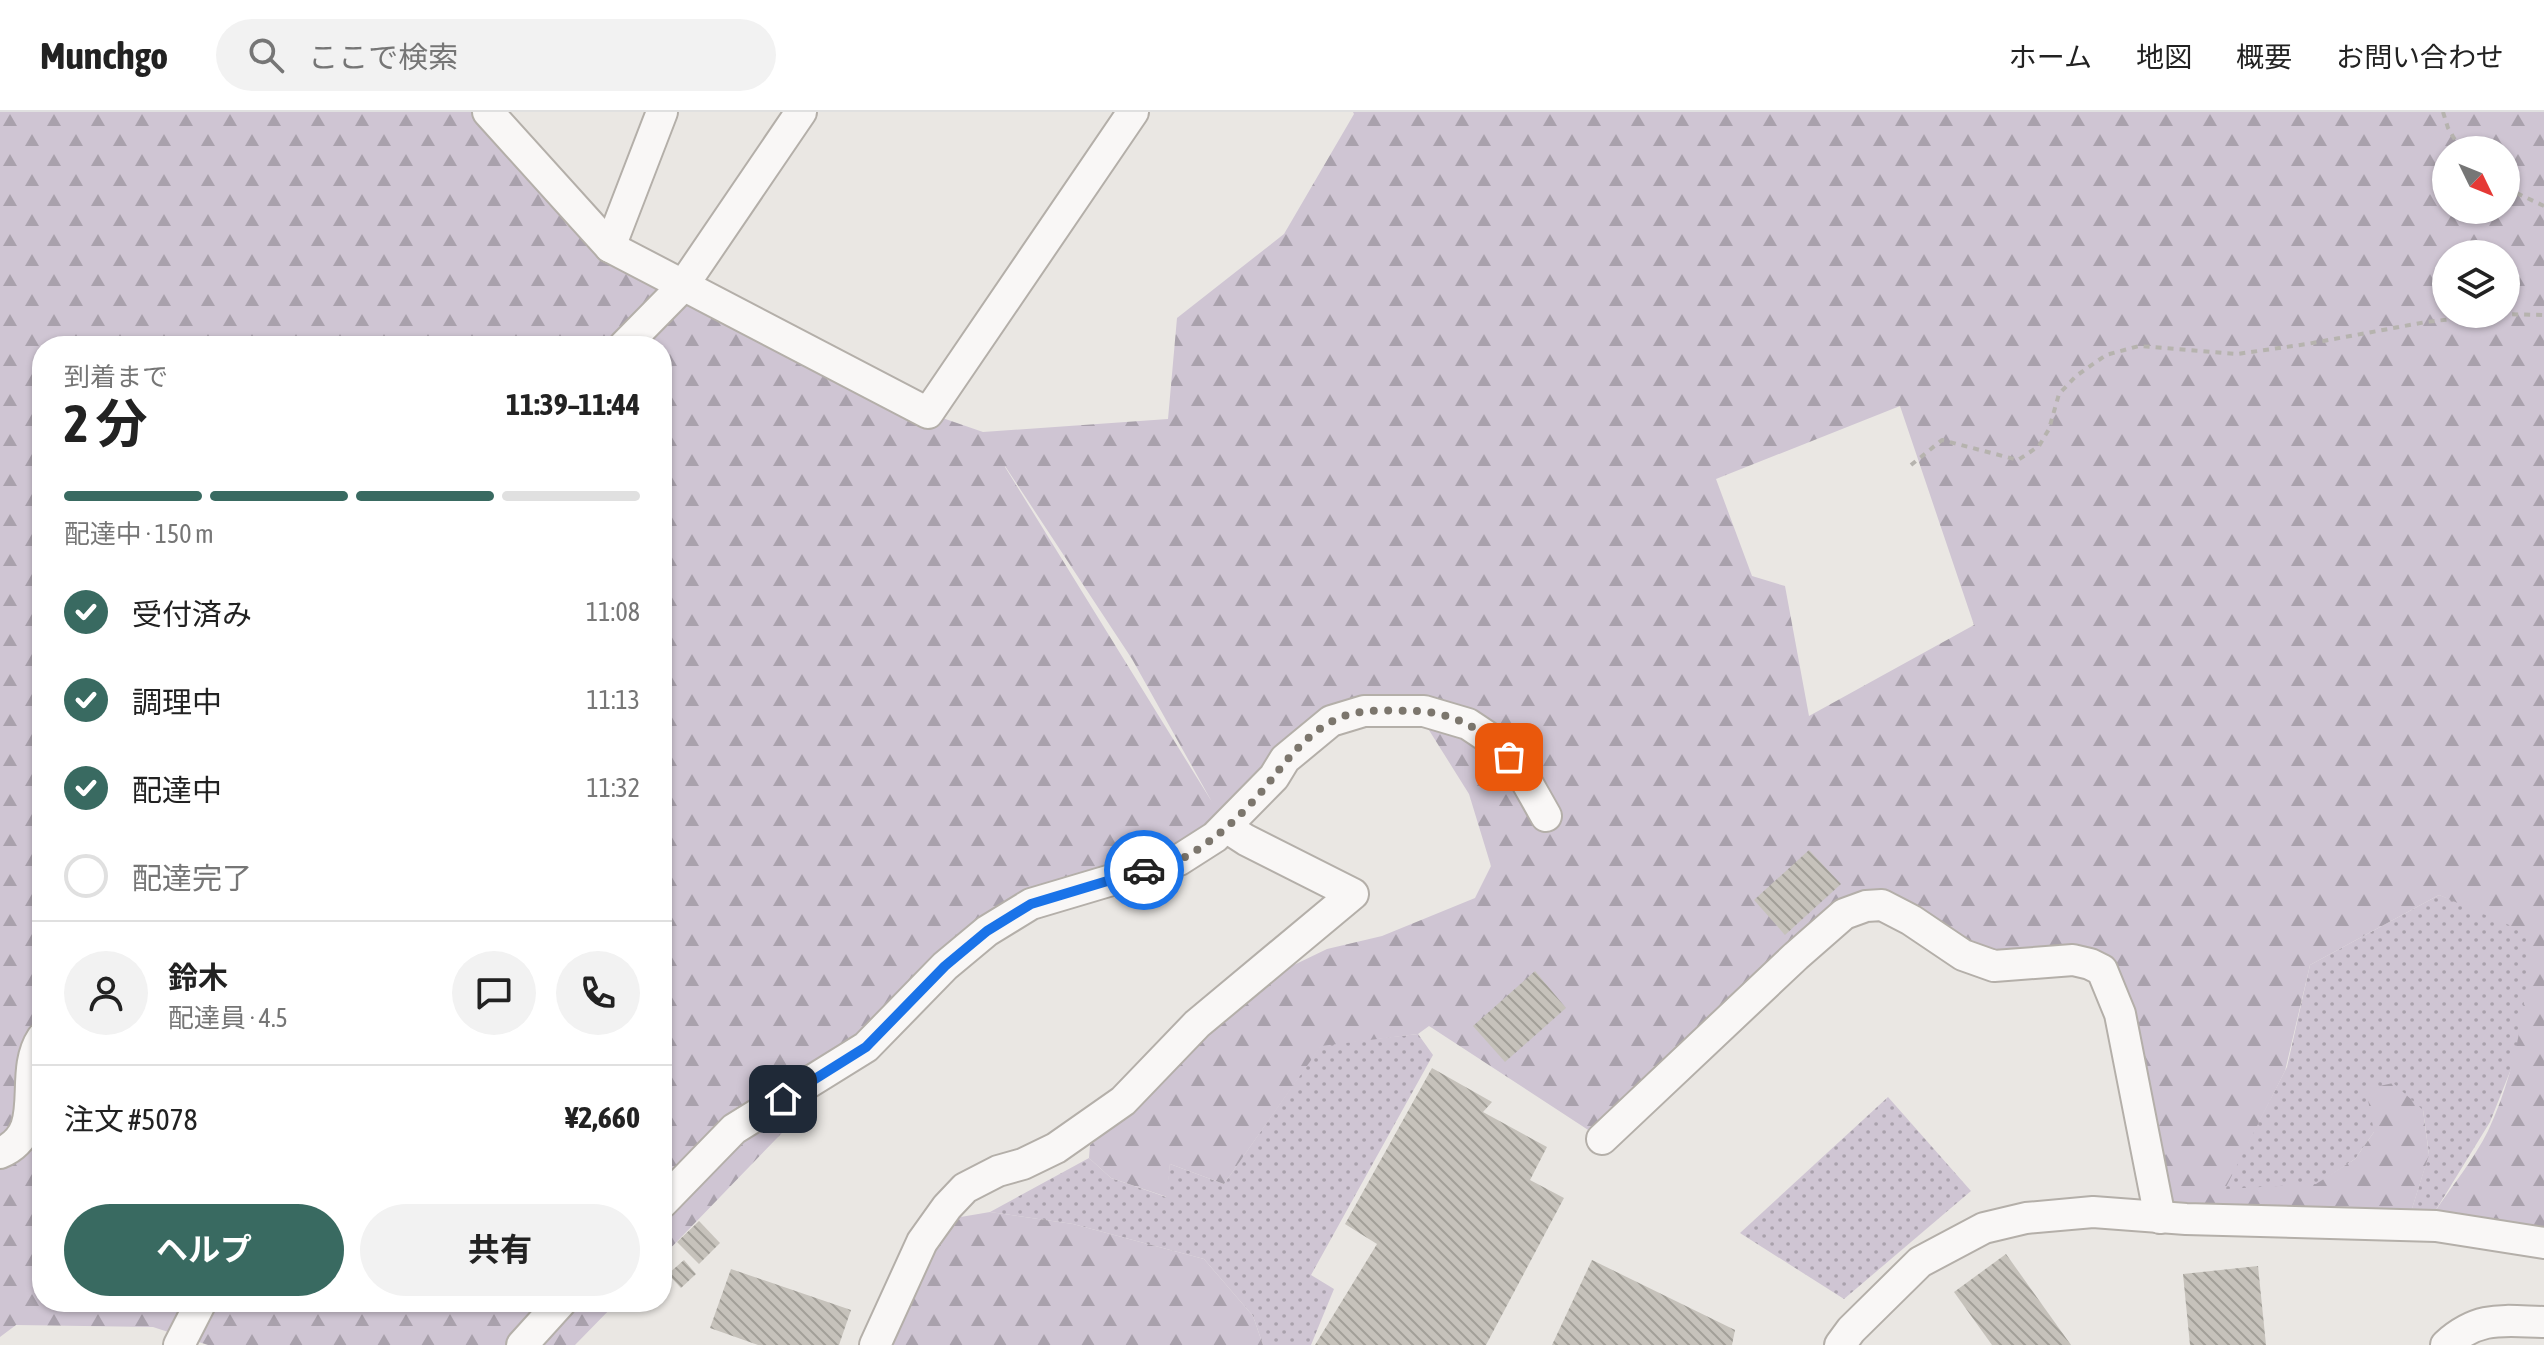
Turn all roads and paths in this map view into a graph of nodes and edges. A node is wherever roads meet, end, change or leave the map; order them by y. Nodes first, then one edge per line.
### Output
1 (488, 112) edge
2 (662, 112) edge
3 (801, 112) edge
4 (1133, 112) edge
5 (2443, 112) edge
6 (2453, 136) edge
7 (2520, 195) edge
8 (2544, 206) edge
9 (610, 247) junction
10 (682, 287) junction
11 (2544, 315) edge
12 (634, 336) edge
13 (1911, 465) dead end
14 (1546, 816) dead end
15 (1226, 827) junction
16 (32, 1096) edge
17 (1602, 1139) dead end
18 (0, 1153) edge
19 (672, 1193) edge
20 (2160, 1218) junction
21 (2544, 1243) edge
22 (196, 1312) edge
23 (552, 1312) edge
24 (2544, 1322) edge
25 (179, 1345) edge
26 (522, 1345) edge
27 (875, 1345) edge
28 (1840, 1345) edge
29 (2446, 1345) edge

1 - 9 street
2 - 9 street
3 - 10 street
4 - 10 street
5 - 6 path
7 - 8 path
9 - 10 street
10 - 12 street
11 - 13 path
14 - 15 street
15 - 19 street
15 - 27 street
16 - 18 street
17 - 20 street
20 - 21 street
20 - 28 street
22 - 25 street
23 - 26 street
24 - 29 street

